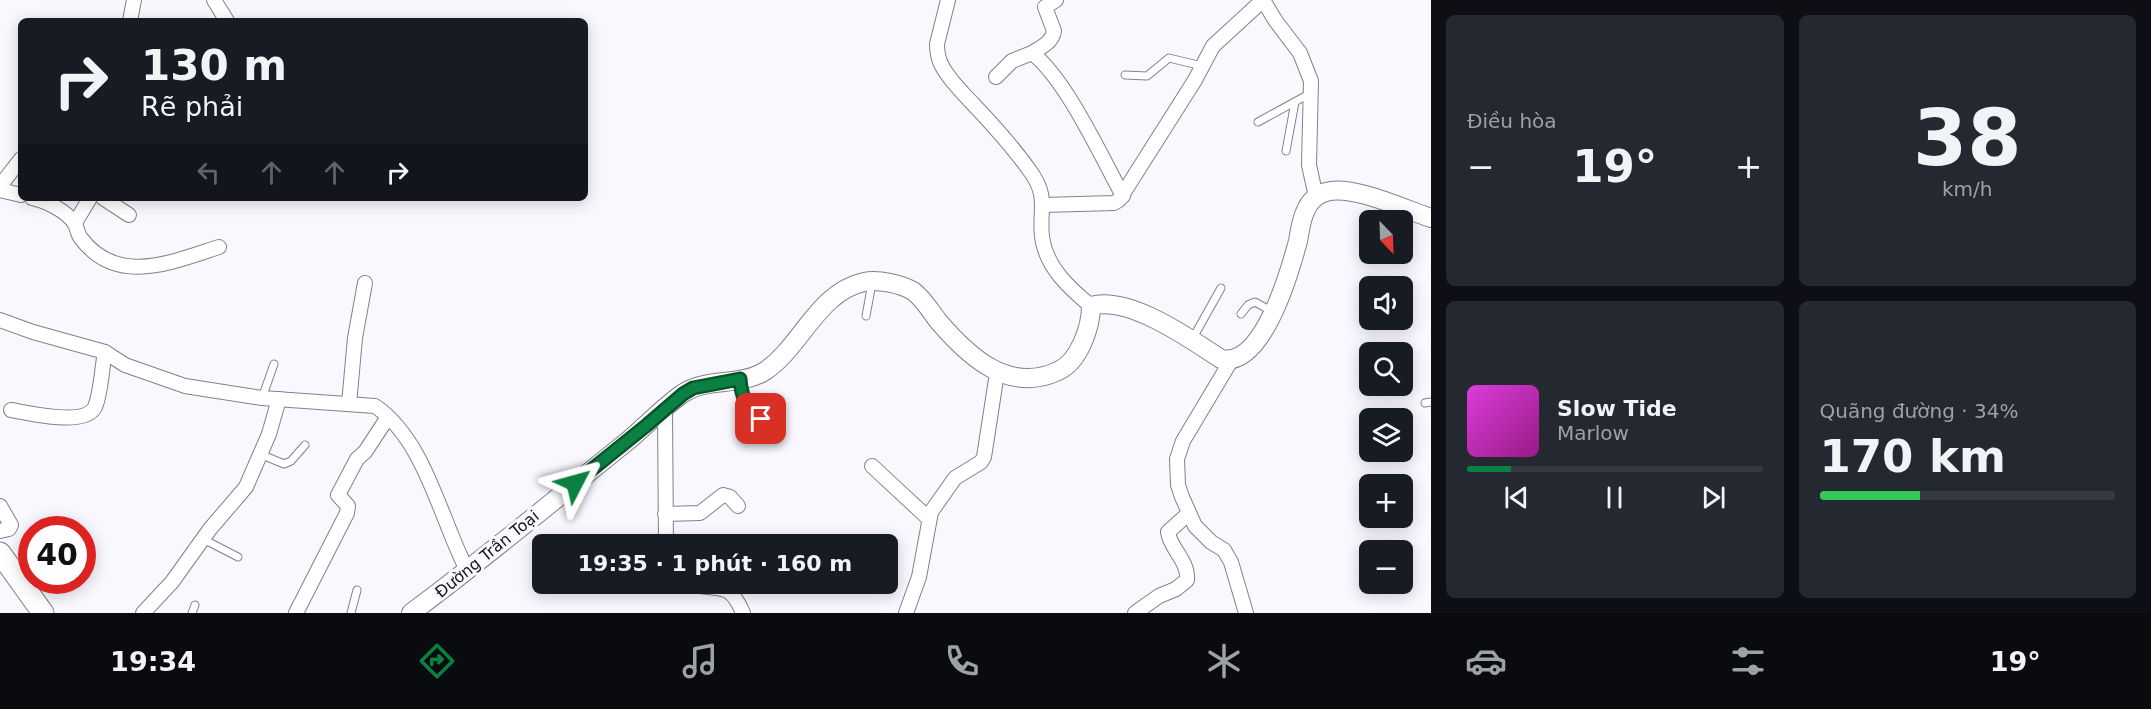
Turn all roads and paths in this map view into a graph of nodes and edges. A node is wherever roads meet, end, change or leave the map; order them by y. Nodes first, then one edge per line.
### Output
1 (134, 0) edge
2 (214, 0) edge
3 (948, 0) edge
4 (1056, 0) edge
5 (1263, 0) edge
6 (131, 18) edge
7 (225, 18) edge
8 (1032, 53) junction
9 (1202, 66) junction
10 (1125, 75) dead end
11 (996, 77) dead end
12 (1311, 93) junction
13 (1295, 102) junction
14 (1258, 122) dead end
15 (1286, 151) dead end
16 (18, 163) edge
17 (0, 188) edge
18 (18, 194) edge
19 (1123, 196) junction
20 (1316, 197) junction
21 (45, 201) edge
22 (88, 201) edge
23 (108, 201) edge
24 (1043, 205) junction
25 (129, 215) dead end
26 (1431, 218) edge
27 (75, 223) junction
28 (219, 247) dead end
29 (872, 281) junction
30 (365, 283) dead end
31 (1221, 288) dead end
32 (1091, 306) junction
33 (1273, 312) junction
34 (1241, 314) dead end
35 (866, 316) dead end
36 (0, 320) edge
37 (1192, 340) junction
38 (105, 352) junction
39 (1233, 360) junction
40 (274, 364) dead end
41 (997, 373) junction
42 (740, 379) junction
43 (262, 398) junction
44 (279, 399) junction
45 (349, 404) junction
46 (665, 409) junction
47 (11, 410) dead end
48 (388, 417) junction
49 (776, 430) dead end
50 (305, 445) dead end
51 (260, 454) junction
52 (873, 466) dead end
53 (0, 506) edge
54 (738, 506) dead end
55 (1189, 513) junction
56 (665, 514) junction
57 (928, 518) junction
58 (0, 531) edge
59 (666, 534) edge
60 (203, 538) junction
61 (238, 557) dead end
62 (4, 567) edge
63 (467, 570) junction
64 (357, 590) dead end
65 (734, 594) edge
66 (195, 605) dead end
67 (43, 613) edge
68 (143, 613) edge
69 (192, 613) edge
70 (296, 613) edge
71 (351, 613) edge
72 (411, 613) edge
73 (743, 613) edge
74 (906, 613) edge
75 (1135, 613) edge
76 (1246, 613) edge

1 - 6 street
2 - 7 street
3 - 24 street
4 - 8 street
5 - 9 street
5 - 12 street
8 - 11 street
8 - 19 street
9 - 10 lane
9 - 19 street
12 - 13 lane
12 - 20 street
13 - 14 lane
13 - 15 lane
16 - 17 street
17 - 18 street
19 - 24 street
20 - 26 street
20 - 33 street
21 - 27 street
22 - 27 street
23 - 25 street
24 - 32 street
27 - 28 street
29 - 35 lane
29 - 41 street
29 - 42 street, Đường Trần Toại
30 - 45 street
31 - 37 lane
32 - 37 street
32 - 41 street
33 - 34 lane
33 - 39 street
36 - 38 street
37 - 39 street
38 - 43 street
38 - 47 street
39 - 55 street
40 - 43 lane
41 - 57 street
42 - 46 street, Đường Trần Toại
42 - 49 lane
43 - 44 street
44 - 45 street
44 - 51 street
45 - 48 street
46 - 56 street
46 - 63 street, Đường Trần Toại
48 - 63 street
48 - 70 street
50 - 51 lane
51 - 60 street
52 - 57 street
53 - 58 street
54 - 56 street
55 - 75 street
55 - 76 street
56 - 59 street
57 - 74 street
60 - 61 lane
60 - 68 street
62 - 67 main road
63 - 72 street, Đường Trần Toại
64 - 71 lane
65 - 73 street
66 - 69 lane

